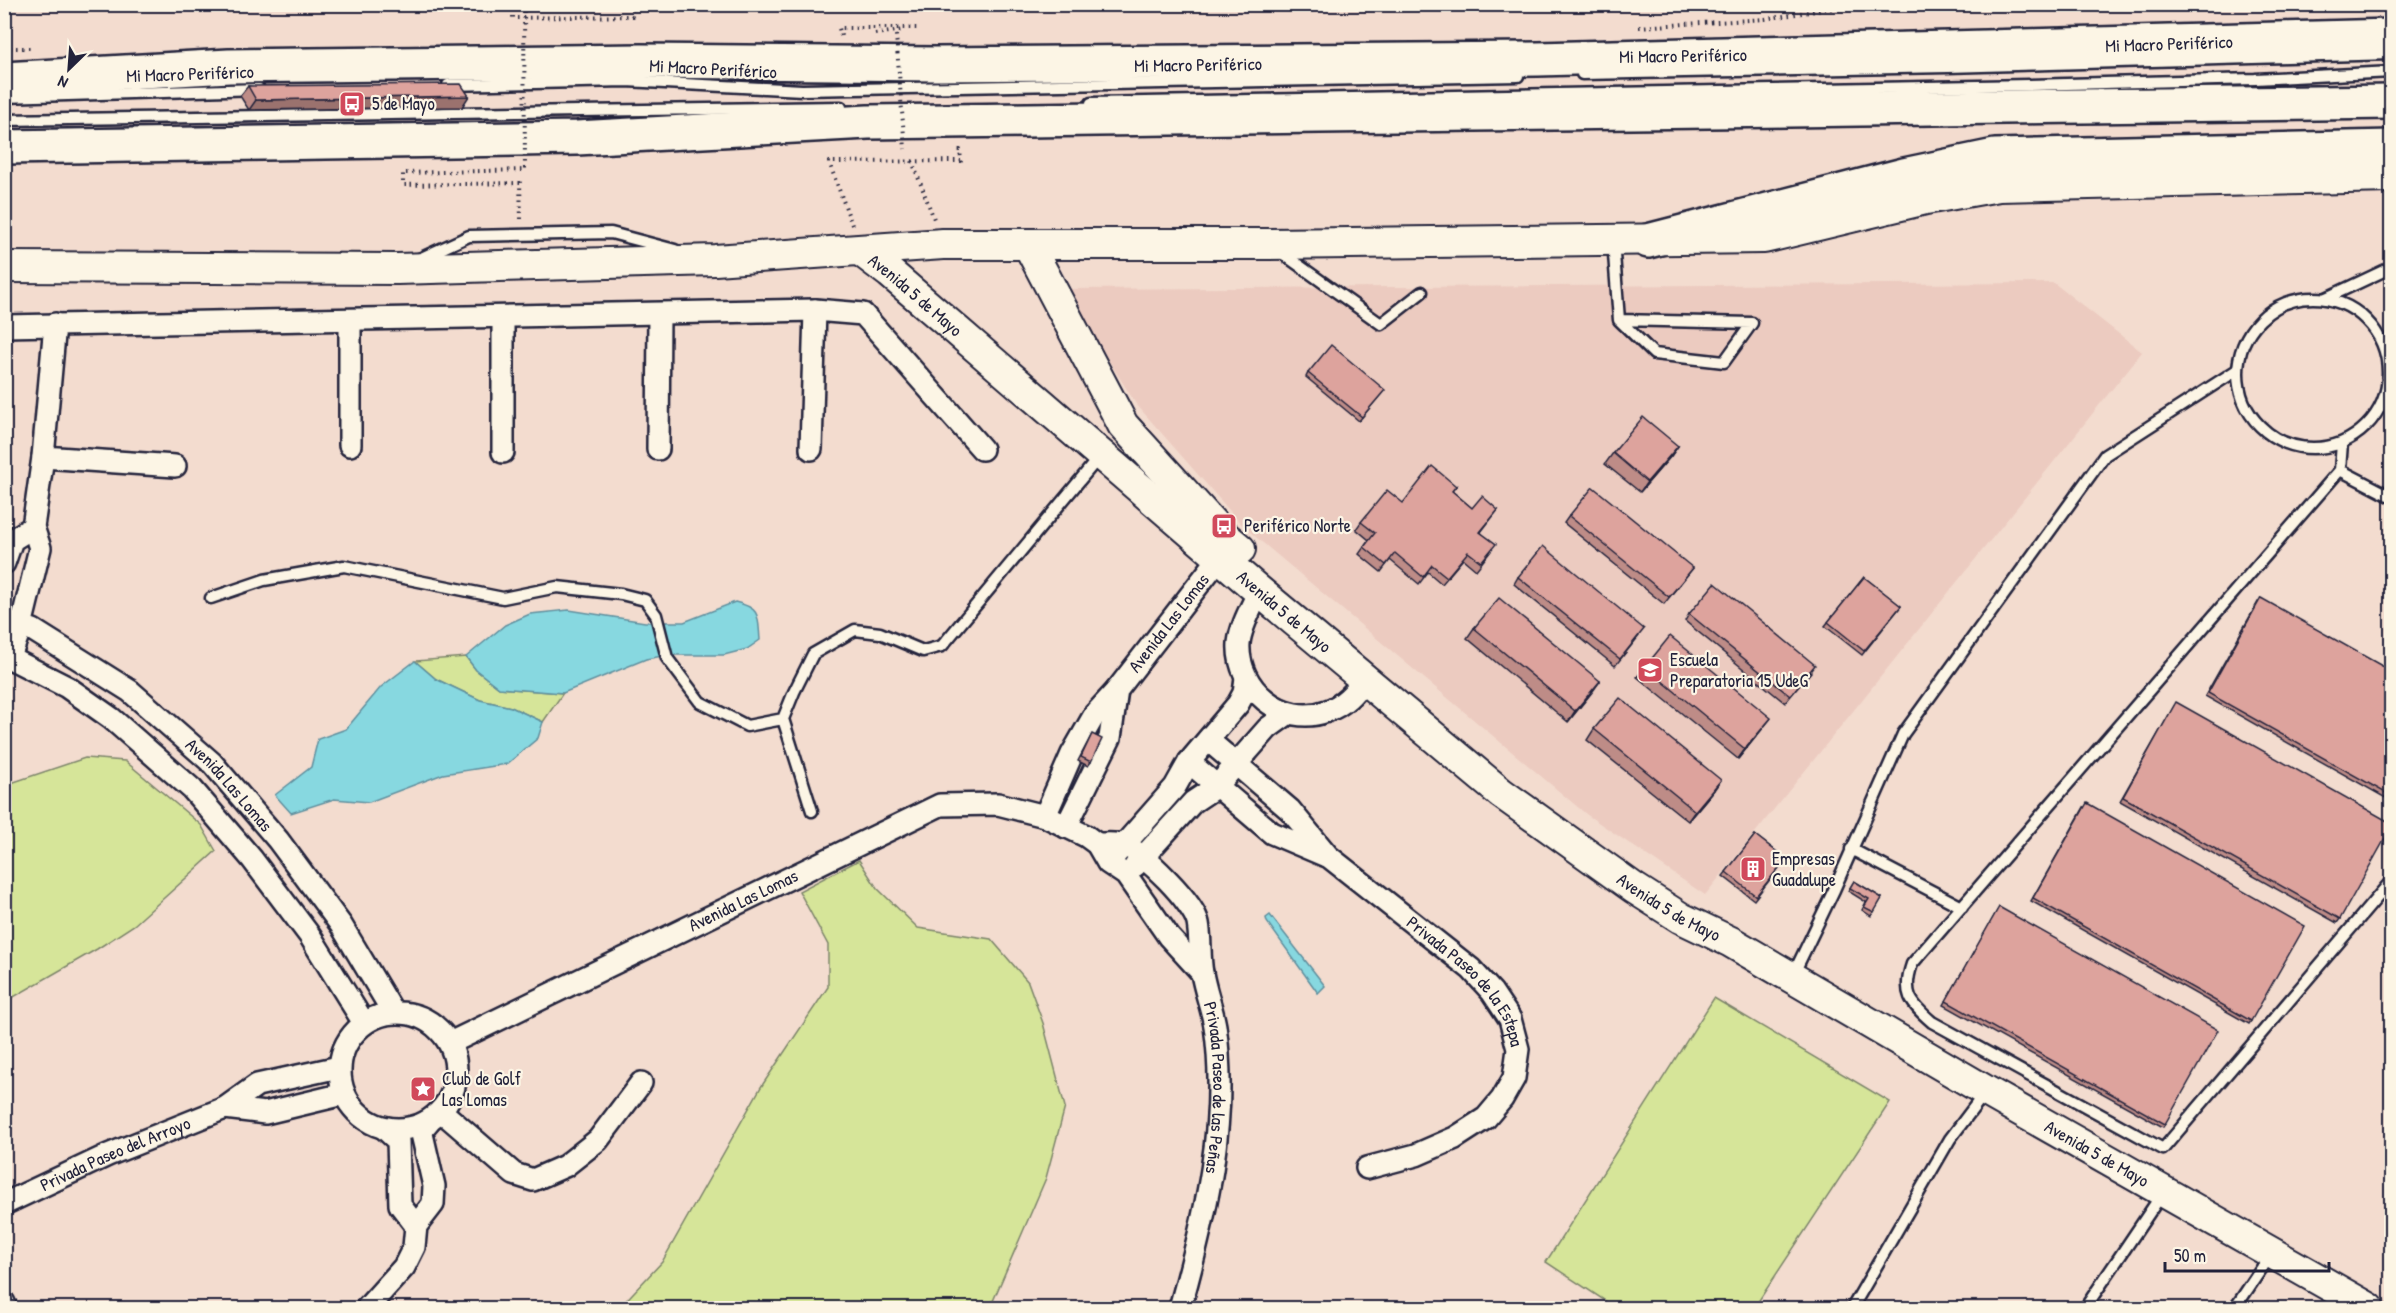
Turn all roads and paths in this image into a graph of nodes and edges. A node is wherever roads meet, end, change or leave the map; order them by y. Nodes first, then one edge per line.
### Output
1 (513, 4) edge
2 (553, 4) edge
3 (632, 4) edge
4 (524, 5) edge
5 (874, 35) dead end
6 (852, 36) dead end
7 (866, 36) dead end
8 (2391, 36) edge
9 (2391, 54) edge
10 (2391, 72) edge
11 (1530, 75) dead end
12 (1566, 75) dead end
13 (4, 79) edge
14 (437, 85) edge
15 (272, 88) edge
16 (4, 97) edge
17 (2391, 102) edge
18 (1082, 103) dead end
19 (854, 107) dead end
20 (4, 120) edge
21 (4, 147) edge
22 (2391, 147) edge
23 (916, 149) dead end
24 (949, 150) dead end
25 (912, 161) junction
26 (2391, 177) edge
27 (521, 235) junction
28 (1613, 240) junction
29 (1648, 241) junction
30 (943, 244) junction
31 (1028, 244) junction
32 (1269, 244) junction
33 (861, 251) junction
34 (715, 260) junction
35 (4, 267) edge
36 (2391, 267) edge
37 (397, 269) junction
38 (1422, 292) dead end
39 (2326, 298) junction
40 (815, 310) junction
41 (659, 314) junction
42 (503, 317) junction
43 (350, 320) junction
44 (1619, 320) junction
45 (55, 324) junction
46 (4, 326) edge
47 (2237, 370) junction
48 (2388, 394) edge
49 (2342, 443) junction
50 (350, 445) dead end
51 (658, 449) dead end
52 (811, 449) dead end
53 (982, 449) dead end
54 (503, 452) dead end
55 (1100, 455) junction
56 (43, 457) junction
57 (175, 465) dead end
58 (2340, 470) junction
59 (2391, 497) edge
60 (33, 527) junction
61 (1220, 557) junction
62 (4, 563) edge
63 (1260, 591) junction
64 (211, 598) dead end
65 (13, 623) edge
66 (7, 656) edge
67 (1246, 678) junction
68 (1365, 679) junction
69 (1117, 690) junction
70 (1288, 712) junction
71 (783, 719) junction
72 (1208, 740) junction
73 (1189, 762) junction
74 (1235, 763) junction
75 (1217, 786) junction
76 (813, 811) dead end
77 (1045, 816) junction
78 (1066, 827) junction
79 (1097, 844) junction
80 (1123, 845) junction
81 (1851, 849) junction
82 (1328, 856) junction
83 (1143, 857) junction
84 (1108, 863) junction
85 (1126, 875) junction
86 (2391, 880) edge
87 (1962, 907) junction
88 (1731, 942) junction
89 (1202, 973) junction
90 (1792, 978) junction
91 (393, 1012) junction
92 (364, 1023) junction
93 (450, 1042) junction
94 (339, 1067) junction
95 (641, 1083) dead end
96 (1986, 1091) junction
97 (344, 1094) junction
98 (225, 1108) junction
99 (435, 1116) junction
100 (384, 1128) junction
101 (1367, 1168) dead end
102 (2163, 1192) junction
103 (4, 1204) edge
104 (416, 1226) junction
105 (2272, 1253) junction
106 (4, 1303) edge
107 (6, 1308) edge
108 (367, 1308) edge
109 (1180, 1308) edge
110 (1852, 1308) edge
111 (2085, 1308) edge
112 (2235, 1308) edge
113 (2369, 1308) edge

1 - 3 path
2 - 4 path
4 - 27 path, bridge
5 - 23 path, bridge
6 - 7 path
8 - 13 highway
9 - 12 lane, Mi Macro Periférico
10 - 18 lane, Mi Macro Periférico
11 - 14 lane, Mi Macro Periférico
15 - 16 lane, Mi Macro Periférico
17 - 21 highway
19 - 20 lane, Mi Macro Periférico
22 - 29 highway
24 - 25 path
25 - 30 path
25 - 33 path
26 - 29 main road
27 - 34 lane
27 - 37 lane
28 - 29 main road
28 - 32 main road
28 - 44 lane
30 - 31 main road
30 - 33 main road
31 - 32 main road
31 - 88 main road, Avenida 5 de Mayo
32 - 38 lane
33 - 34 main road
33 - 55 main road, Avenida 5 de Mayo
34 - 37 main road
35 - 37 main road
36 - 39 lane
39 - 47 lane
39 - 48 lane
40 - 41 street
40 - 52 street
40 - 53 street
41 - 42 street
41 - 51 street
42 - 43 street
42 - 54 street
43 - 45 street
43 - 50 street
44 - 44 lane
45 - 46 street
45 - 56 street
47 - 49 lane
47 - 81 lane
48 - 49 lane
49 - 58 lane
55 - 61 main road, Avenida 5 de Mayo
55 - 71 lane
56 - 57 street
56 - 60 street
58 - 59 lane
58 - 87 lane
60 - 62 street
60 - 65 street
61 - 63 main road, Avenida 5 de Mayo
61 - 69 street, Avenida Las Lomas
63 - 67 street
63 - 68 main road, Avenida 5 de Mayo
64 - 71 lane
65 - 66 street
65 - 91 street, Avenida Las Lomas
66 - 92 street, Avenida Las Lomas
67 - 70 street
67 - 72 street
68 - 70 street
68 - 88 main road, Avenida 5 de Mayo
69 - 77 street, Avenida Las Lomas
69 - 78 street, Avenida Las Lomas
70 - 74 street
71 - 76 lane
72 - 73 street
72 - 74 street, Privada Paseo de la Estepa
73 - 75 street, Privada Paseo de la Estepa
73 - 80 street
74 - 75 street
74 - 82 street, Privada Paseo de la Estepa
75 - 82 street, Privada Paseo de la Estepa
75 - 83 street
77 - 78 street, Avenida Las Lomas
77 - 93 street, Avenida Las Lomas
78 - 79 street, Avenida Las Lomas
79 - 80 street, Avenida Las Lomas
79 - 84 street
80 - 83 street, Avenida Las Lomas
80 - 84 street
81 - 87 lane
81 - 90 lane
82 - 101 street, Privada Paseo de la Estepa
83 - 85 street
83 - 89 street, Privada Paseo de las Peñas
84 - 85 street
85 - 89 street, Privada Paseo de las Peñas
86 - 87 lane
88 - 90 main road, Avenida 5 de Mayo
89 - 109 street, Privada Paseo de las Peñas
90 - 96 main road, Avenida 5 de Mayo
91 - 92 street
91 - 93 street
92 - 94 street
93 - 99 street
94 - 97 street
94 - 98 street, Privada Paseo del Arroyo
95 - 99 street
96 - 102 main road, Avenida 5 de Mayo
96 - 110 lane
97 - 98 street, Privada Paseo del Arroyo
97 - 100 street
98 - 103 street, Privada Paseo del Arroyo
99 - 100 street
99 - 104 street
100 - 104 street
102 - 105 main road, Avenida 5 de Mayo
102 - 111 lane
104 - 108 street
105 - 112 lane
105 - 113 main road, Avenida 5 de Mayo
106 - 107 street

